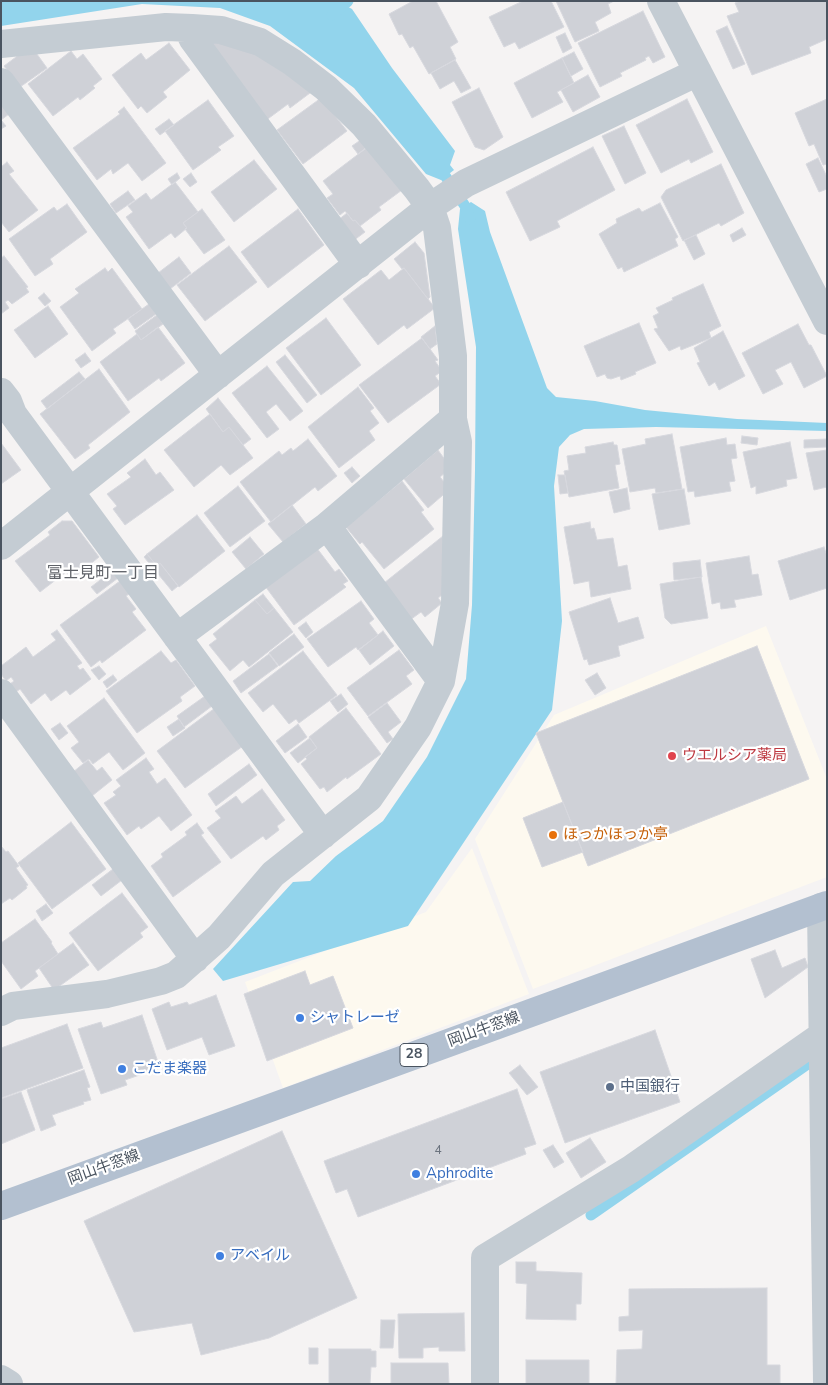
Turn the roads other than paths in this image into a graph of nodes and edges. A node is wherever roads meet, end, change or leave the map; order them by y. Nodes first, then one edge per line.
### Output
1 (662, 1) edge
2 (192, 28) junction
3 (1, 44) edge
4 (698, 72) junction
5 (1, 82) edge
6 (436, 203) junction
7 (358, 265) junction
8 (827, 321) edge
9 (218, 375) junction
10 (1, 392) edge
11 (453, 419) junction
12 (70, 492) junction
13 (327, 526) junction
14 (1, 546) edge
15 (177, 637) junction
16 (441, 681) junction
17 (1, 692) edge
18 (323, 835) junction
19 (824, 906) edge
20 (195, 958) junction
21 (5, 1003) edge
22 (824, 1034) edge
23 (1, 1206) edge
24 (1, 1378) edge
25 (827, 1382) edge
26 (9, 1384) edge
27 (485, 1384) edge

1 - 4 street
2 - 3 street
2 - 6 street
2 - 7 street
4 - 6 street
4 - 8 street
5 - 9 street
6 - 7 street
6 - 11 street
7 - 9 street
9 - 12 street
10 - 12 street
11 - 13 street
11 - 16 street
12 - 14 street
12 - 15 street
13 - 15 street
13 - 16 street
15 - 18 street
16 - 18 street
17 - 20 street
18 - 20 street
19 - 22 street
19 - 23 main road, 岡山牛窓線 / 28
20 - 21 street
22 - 25 street
22 - 27 street
24 - 26 street

